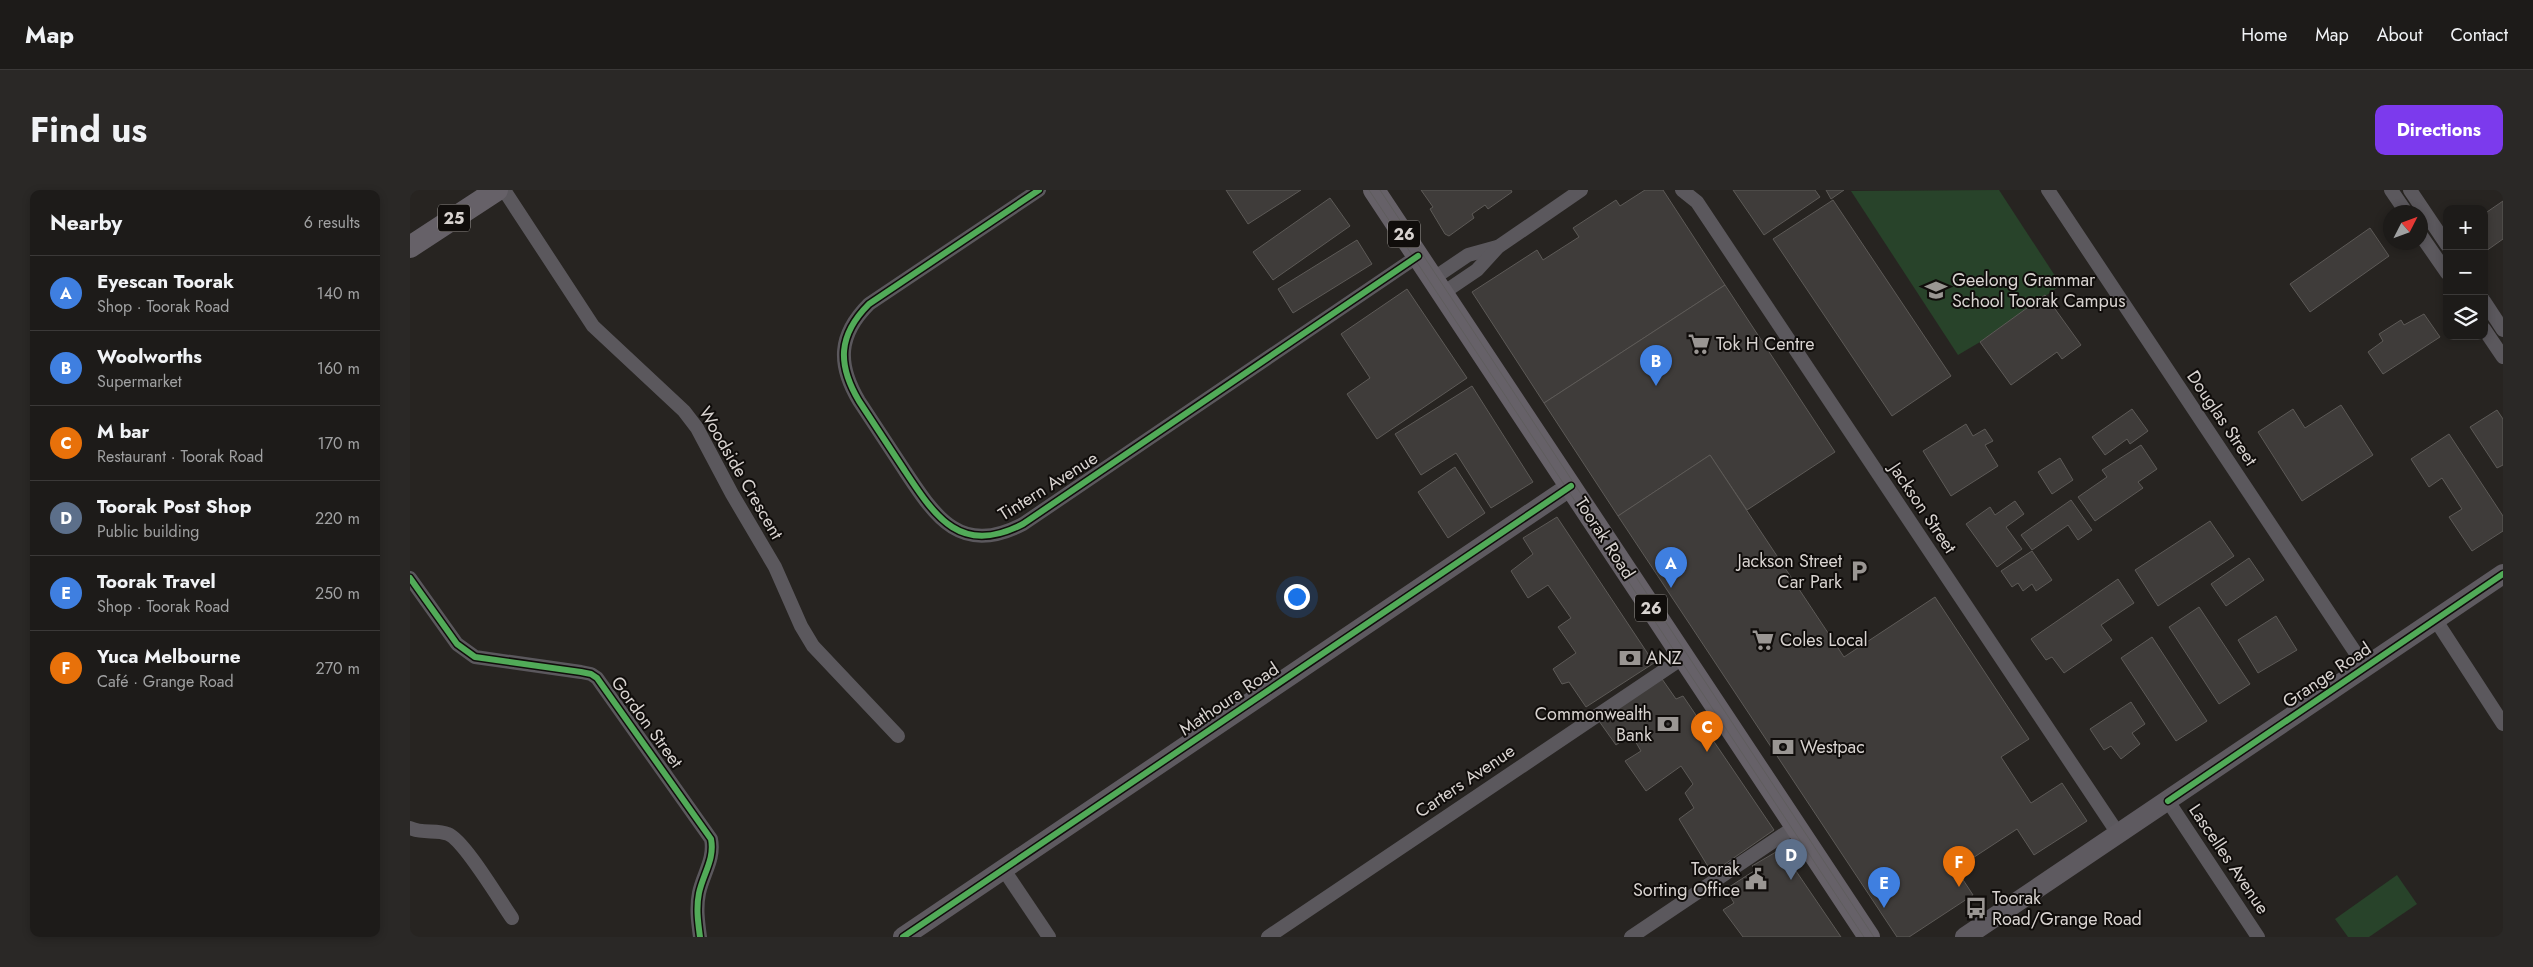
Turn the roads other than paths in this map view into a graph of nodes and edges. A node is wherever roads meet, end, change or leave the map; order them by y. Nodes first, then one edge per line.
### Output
1 (497, 190) edge
2 (504, 190) edge
3 (1038, 190) edge
4 (1374, 190) edge
5 (1581, 190) edge
6 (1682, 190) edge
7 (2048, 190) edge
8 (2391, 190) edge
9 (2410, 190) edge
10 (1696, 196) edge
11 (2401, 205) edge
12 (2443, 239) edge
13 (2428, 246) edge
14 (410, 247) edge
15 (1418, 256) junction
16 (2443, 267) edge
17 (1438, 285) junction
18 (2488, 307) edge
19 (2503, 330) edge
20 (2488, 335) edge
21 (2503, 357) edge
22 (1571, 486) junction
23 (2503, 574) edge
24 (410, 578) edge
25 (2435, 619) junction
26 (1684, 657) junction
27 (2365, 667) junction
28 (2503, 724) edge
29 (898, 736) dead end
30 (2168, 801) junction
31 (1796, 826) junction
32 (410, 828) edge
33 (2119, 835) junction
34 (1004, 870) junction
35 (512, 918) dead end
36 (700, 937) edge
37 (903, 937) edge
38 (1049, 937) edge
39 (1268, 937) edge
40 (1631, 937) edge
41 (1869, 937) edge
42 (1965, 937) edge
43 (2258, 937) edge

1 - 14 main road, 25
2 - 29 street, Woodside Crescent
3 - 15 street, Tintern Avenue
4 - 15 main road, Toorak Road / 26
5 - 17 street
6 - 10 street, Jackson Street
7 - 27 street, Douglas Street
8 - 11 street
9 - 12 street
10 - 33 street, Jackson Street
13 - 16 street
15 - 17 main road, Toorak Road / 26
17 - 22 main road, Toorak Road / 26
18 - 19 street
20 - 21 street
22 - 26 main road, Toorak Road / 26
22 - 34 street, Mathoura Road
23 - 25 street, Grange Road
24 - 36 street, Gordon Street
25 - 27 street, Grange Road
25 - 28 street
26 - 31 main road, Toorak Road / 26
26 - 39 street, Carters Avenue
27 - 30 street, Grange Road
30 - 33 street, Grange Road
30 - 43 street, Lascelles Avenue
31 - 40 street
31 - 41 main road, Toorak Road / 26
32 - 35 street
33 - 42 street, Grange Road
34 - 37 street, Mathoura Road
34 - 38 street

